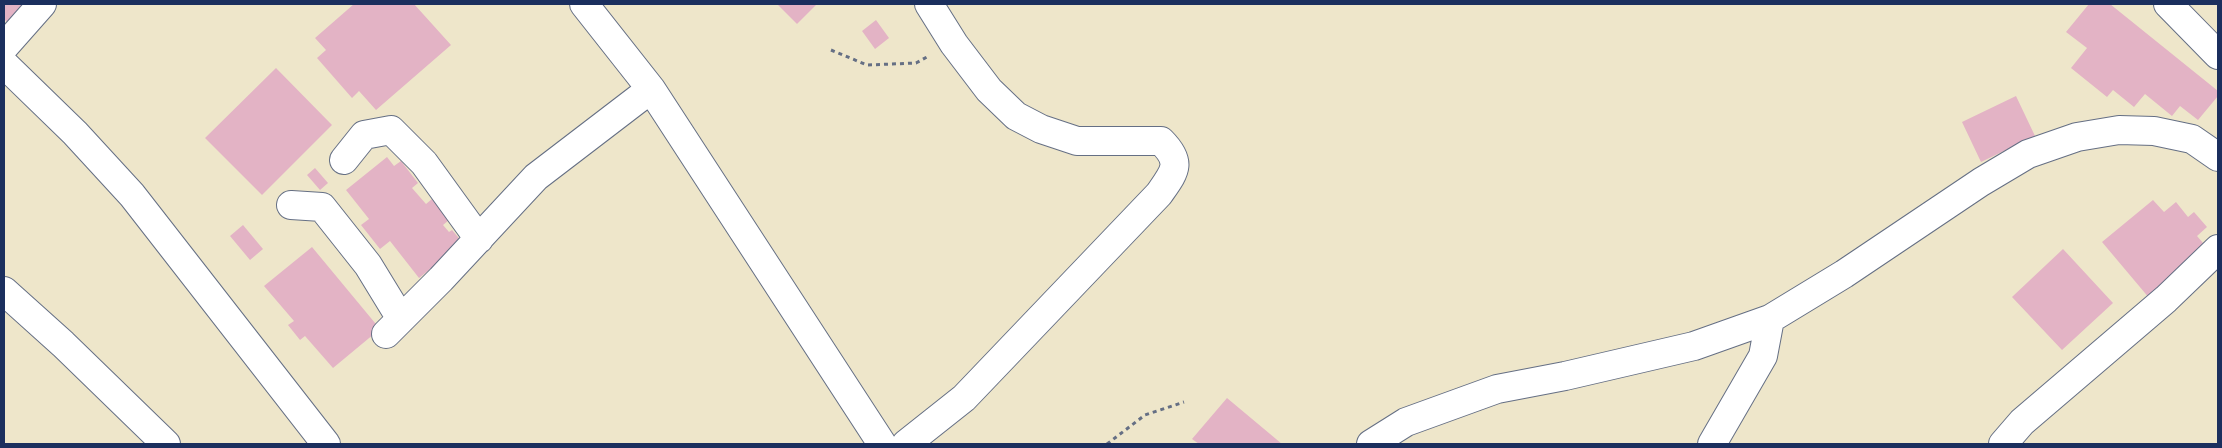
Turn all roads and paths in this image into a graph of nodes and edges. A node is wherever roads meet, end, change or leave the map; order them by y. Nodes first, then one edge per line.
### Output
1 (42, 4) edge
2 (584, 4) edge
3 (929, 4) edge
4 (2168, 4) edge
5 (954, 44) junction
6 (4, 47) edge
7 (831, 50) dead end
8 (2218, 55) edge
9 (4, 64) edge
10 (651, 89) junction
11 (2218, 157) edge
12 (344, 160) dead end
13 (291, 205) dead end
14 (478, 239) junction
15 (2218, 249) edge
16 (4, 291) edge
17 (1770, 320) junction
18 (1184, 402) dead end
19 (166, 444) edge
20 (326, 444) edge
21 (882, 444) edge
22 (906, 444) edge
23 (1106, 444) edge
24 (1371, 444) edge
25 (1712, 444) edge
26 (2003, 444) edge

1 - 6 street
2 - 10 street
3 - 5 street
4 - 8 street
5 - 7 path
5 - 22 street
9 - 20 street
10 - 14 street
10 - 21 street
11 - 17 street
12 - 14 street
13 - 14 street
15 - 26 street
16 - 19 street
17 - 24 street
17 - 25 street
18 - 23 path

